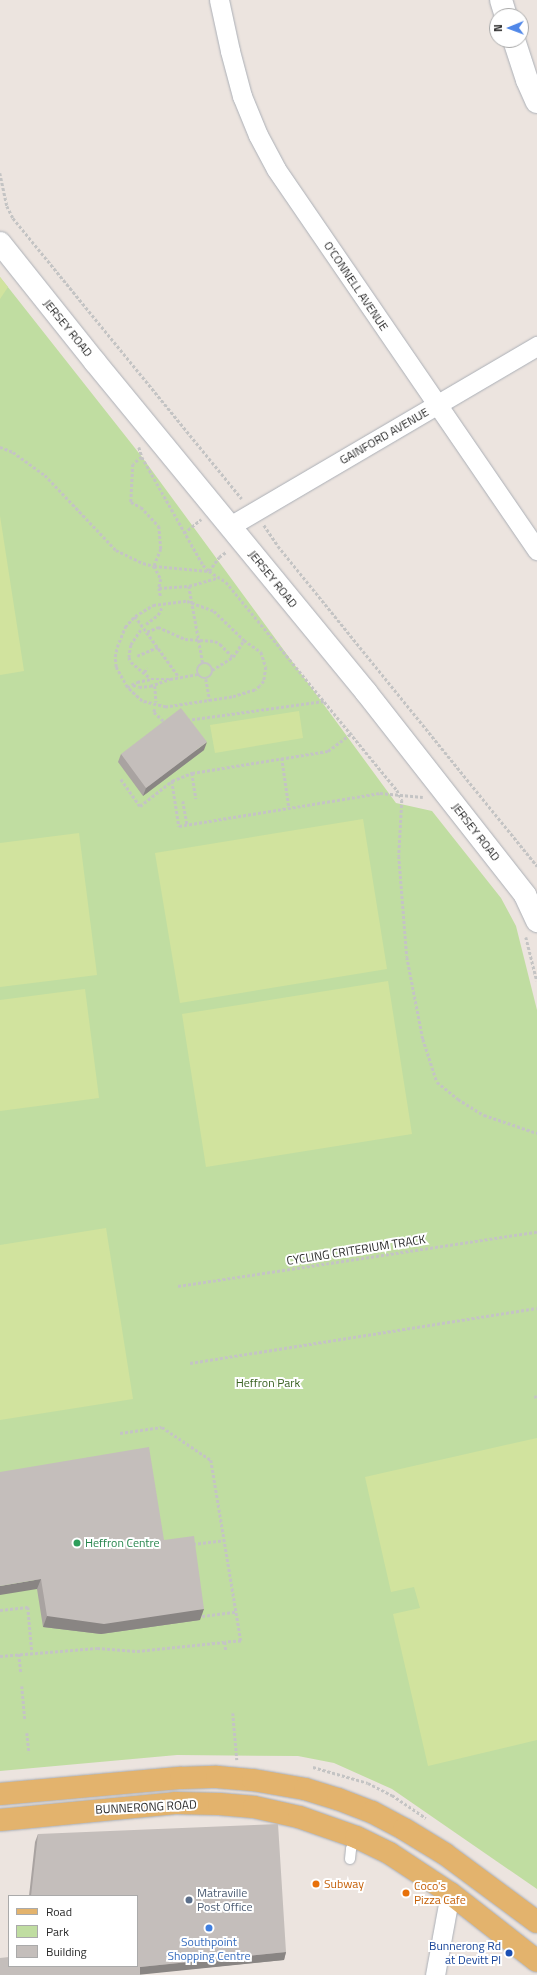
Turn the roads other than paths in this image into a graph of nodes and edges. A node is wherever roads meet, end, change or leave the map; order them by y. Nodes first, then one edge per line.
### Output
1 (219, 0) edge
2 (517, 48) edge
3 (537, 102) edge
4 (0, 243) edge
5 (537, 346) edge
6 (437, 405) junction
7 (237, 534) junction
8 (537, 550) edge
9 (534, 922) edge
10 (0, 1794) edge
11 (0, 1820) edge
12 (356, 1837) junction
13 (350, 1859) dead end
14 (450, 1893) junction
15 (537, 1922) edge
16 (537, 1961) edge
17 (434, 1975) edge

1 - 6 street, O'CONNELL AVENUE
2 - 3 street
4 - 7 street, JERSEY ROAD
5 - 6 street, GAINFORD AVENUE
6 - 7 street, GAINFORD AVENUE
6 - 8 street, O'CONNELL AVENUE
7 - 9 street, JERSEY ROAD
10 - 15 main road, BUNNERONG ROAD
11 - 12 main road, BUNNERONG ROAD
12 - 13 lane
12 - 14 main road, BUNNERONG ROAD
14 - 16 main road, BUNNERONG ROAD
14 - 17 street

